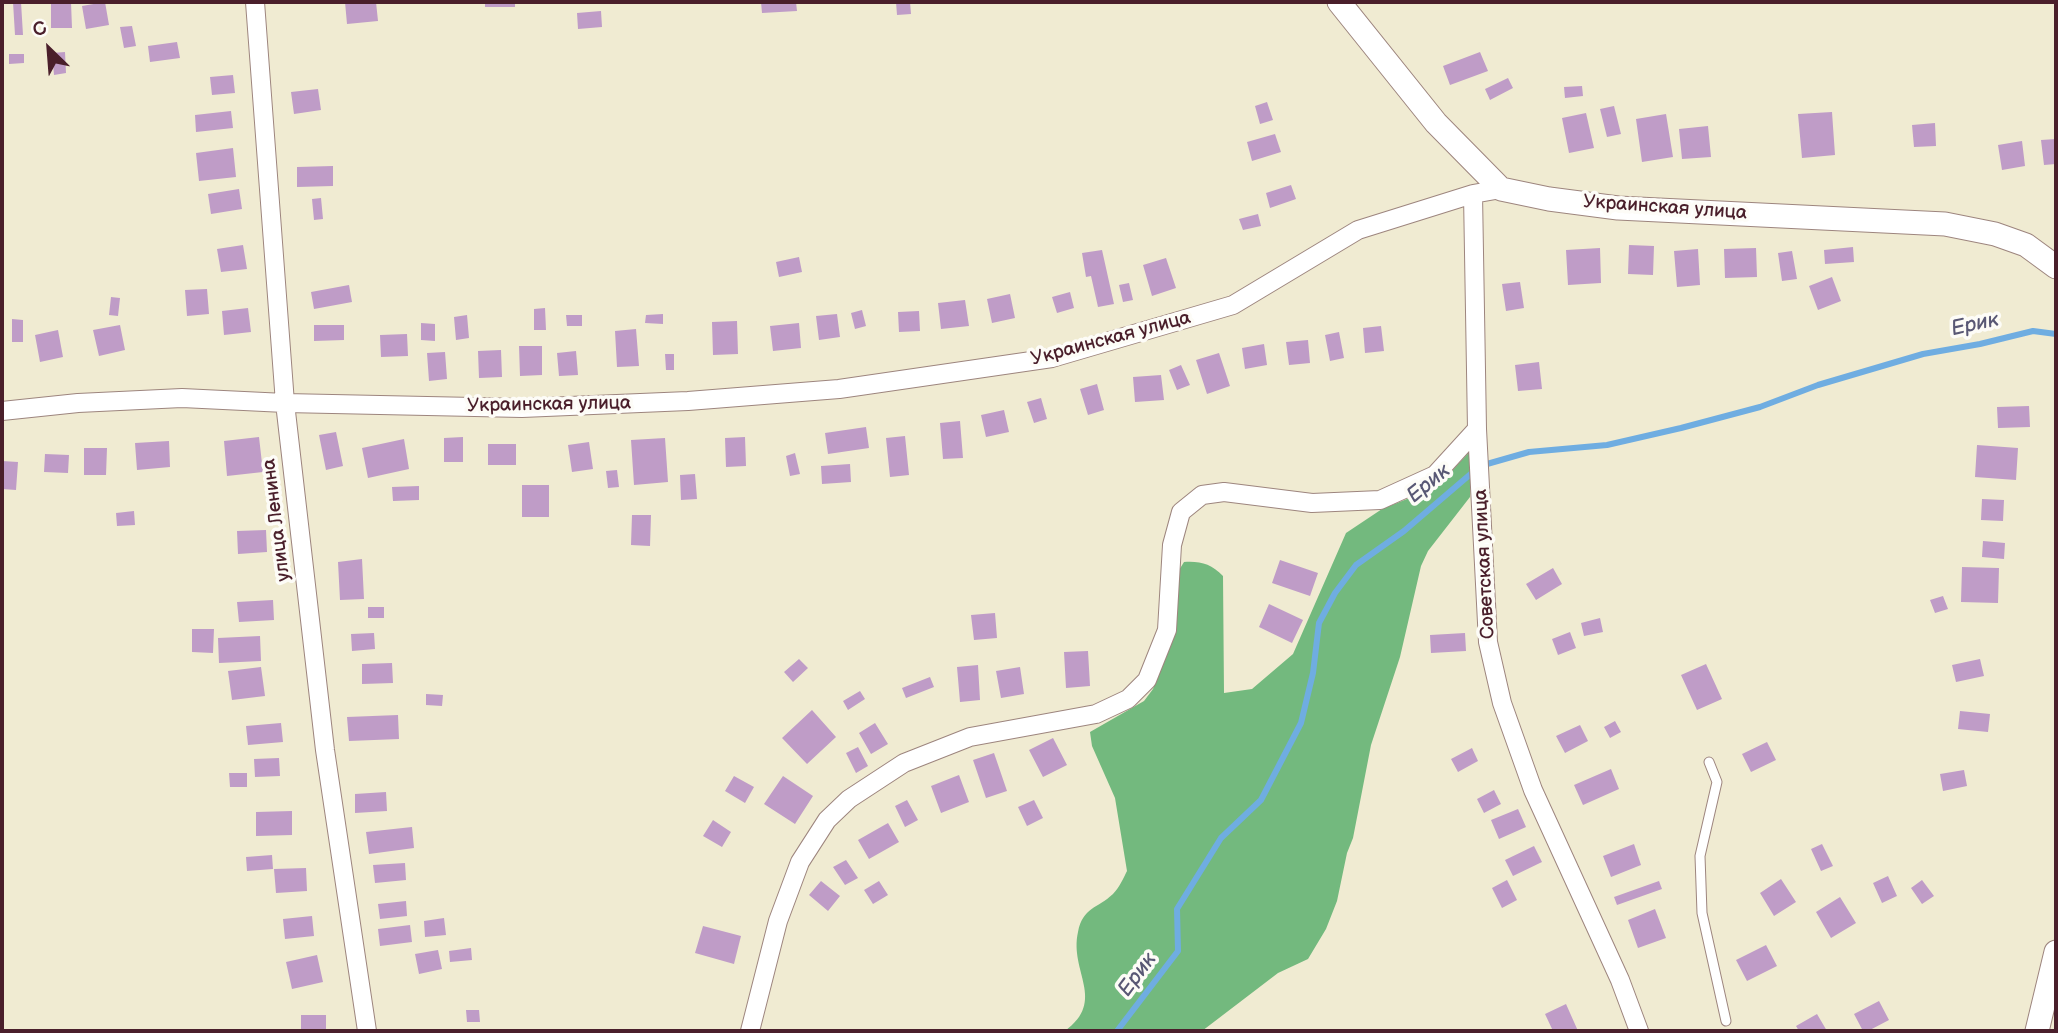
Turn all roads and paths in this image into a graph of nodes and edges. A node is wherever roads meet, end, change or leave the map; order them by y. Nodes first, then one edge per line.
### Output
1 (255, 2) edge
2 (1339, 2) edge
3 (1501, 189) junction
4 (1473, 194) junction
5 (2056, 267) edge
6 (285, 403) junction
7 (2, 411) edge
8 (1477, 429) junction
9 (1709, 762) dead end
10 (2056, 953) edge
11 (1726, 1021) dead end
12 (367, 1031) edge
13 (750, 1031) edge
14 (1639, 1031) edge
15 (2037, 1031) edge

1 - 6 street, улица Ленина
2 - 3 street
3 - 4 street, Украинская улица
3 - 5 street, Украинская улица
4 - 6 street, Украинская улица
4 - 8 street, Советская улица
6 - 7 street, Украинская улица
6 - 12 street, улица Ленина
8 - 13 street
8 - 14 street, Советская улица
9 - 11 lane
10 - 15 street

